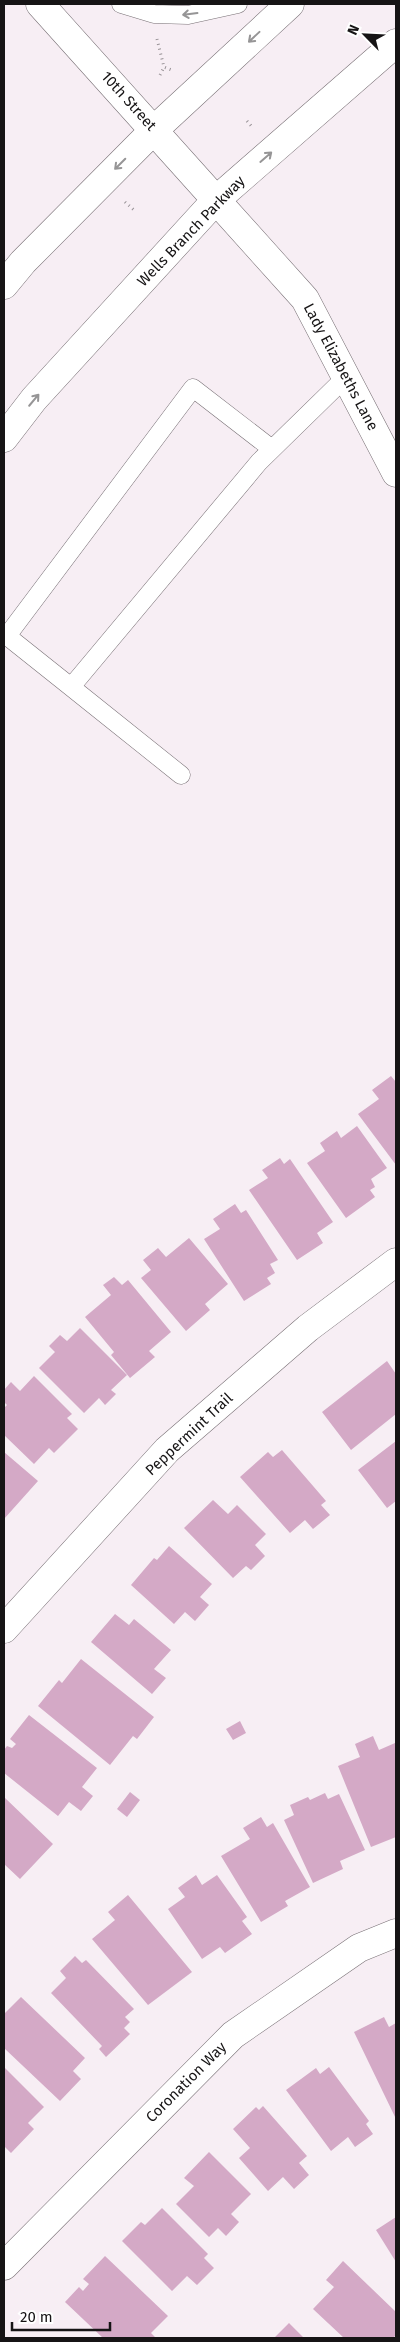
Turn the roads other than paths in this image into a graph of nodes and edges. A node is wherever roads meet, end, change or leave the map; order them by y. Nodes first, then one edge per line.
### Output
1 (40, 4) edge
2 (121, 4) edge
3 (238, 4) edge
4 (290, 4) edge
5 (396, 43) edge
6 (155, 129) junction
7 (216, 200) junction
8 (4, 285) edge
9 (346, 377) junction
10 (4, 438) edge
11 (272, 449) junction
12 (396, 473) edge
13 (71, 687) junction
14 (181, 775) dead end
15 (396, 1262) edge
16 (4, 1629) edge
17 (396, 1933) edge
18 (4, 2266) edge

1 - 6 street, 10th Street
3 -> 2 lane
4 -> 6 street
7 -> 5 street, Wells Branch Parkway
6 - 7 street, 10th Street
6 -> 8 street
7 - 9 street, Lady Elizabeths Lane
10 -> 7 street, Wells Branch Parkway
9 - 11 lane
9 - 12 street, Lady Elizabeths Lane
11 - 13 lane
11 - 13 lane
13 - 14 lane
15 - 16 street, Peppermint Trail
17 - 18 street, Coronation Way

